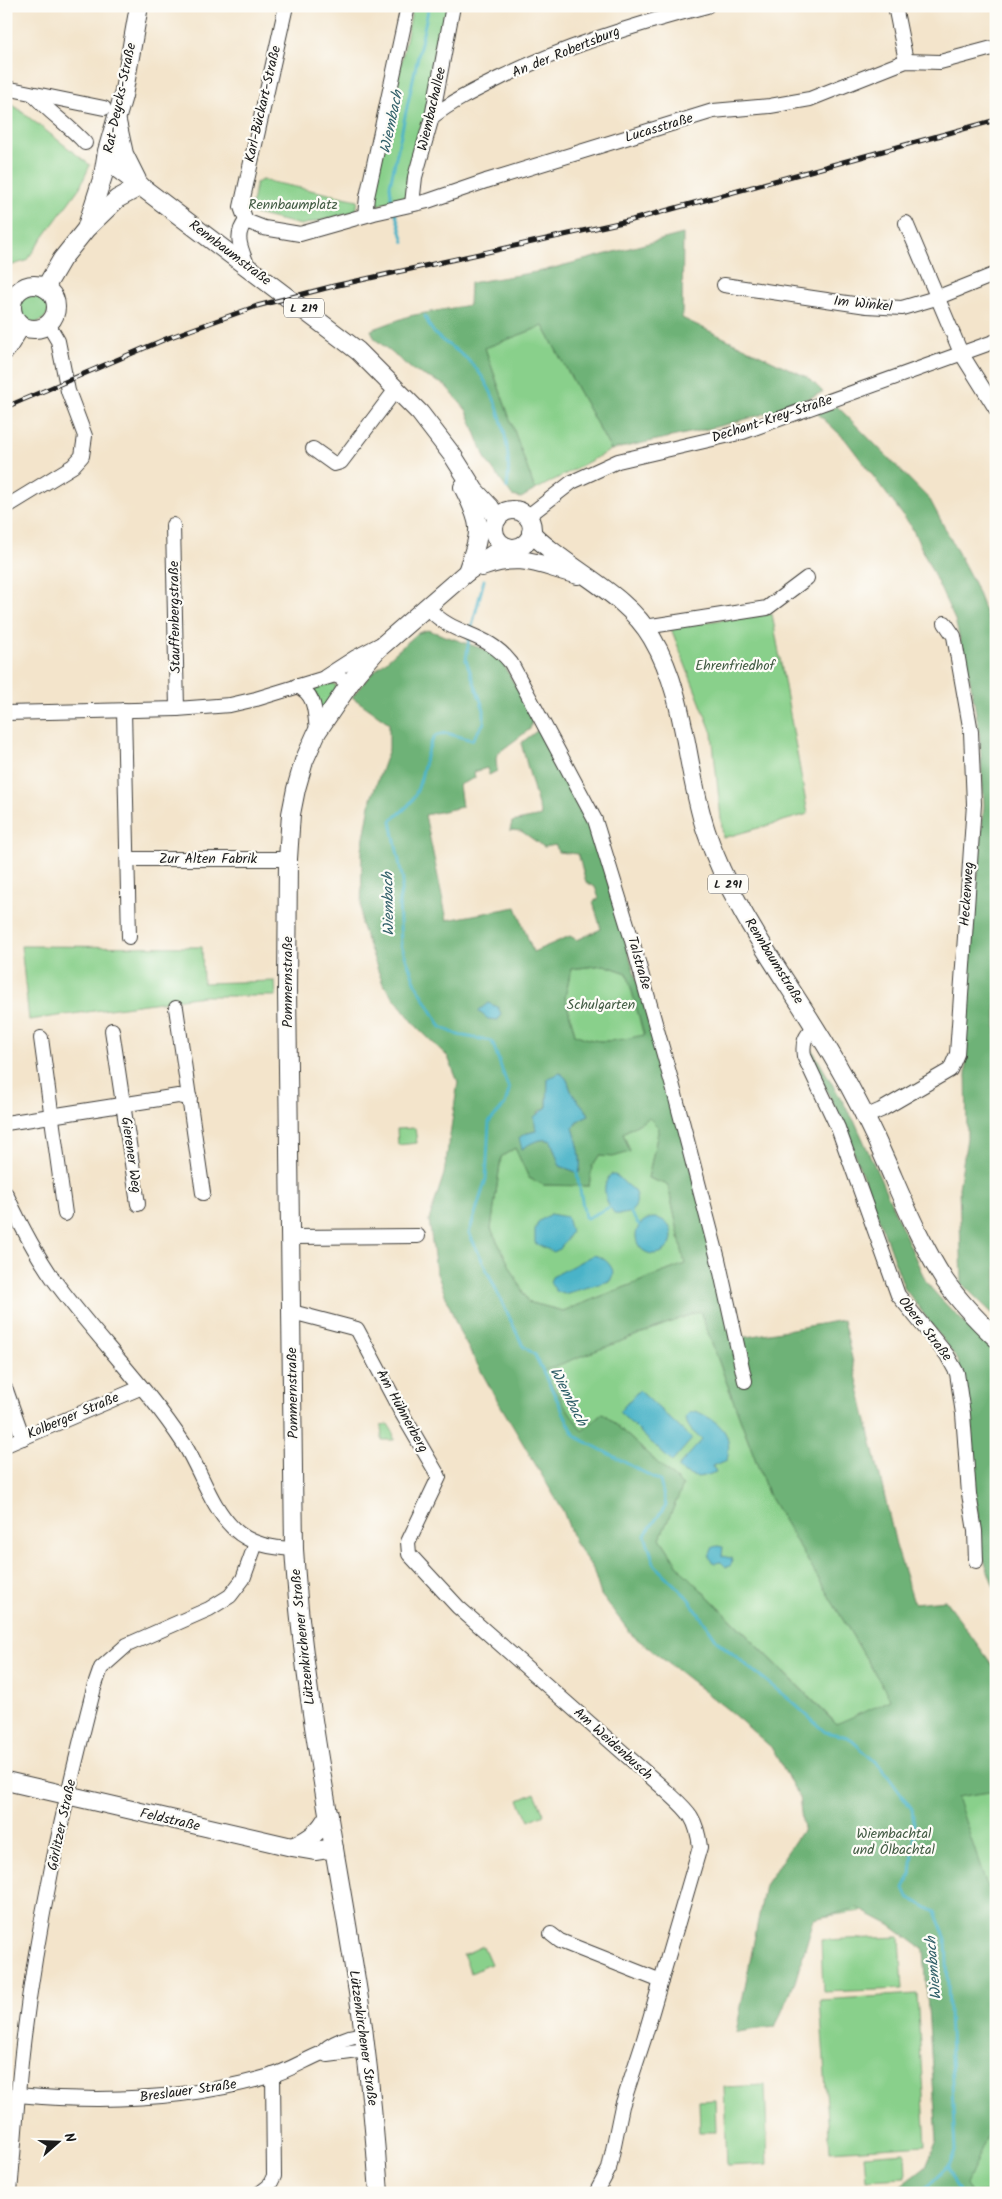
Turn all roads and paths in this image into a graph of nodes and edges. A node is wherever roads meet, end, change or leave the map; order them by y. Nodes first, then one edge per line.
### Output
1 (139, 6) edge
2 (286, 6) edge
3 (408, 6) edge
4 (453, 6) edge
5 (707, 6) edge
6 (895, 6) edge
7 (996, 47) edge
8 (906, 60) junction
9 (6, 88) edge
10 (33, 94) junction
11 (68, 100) junction
12 (110, 113) junction
13 (58, 117) junction
14 (432, 117) junction
15 (84, 144) dead end
16 (106, 160) junction
17 (141, 186) junction
18 (408, 205) junction
19 (370, 214) junction
20 (246, 221) junction
21 (906, 223) dead end
22 (86, 229) junction
23 (248, 267) junction
24 (996, 274) edge
25 (724, 285) dead end
26 (45, 288) junction
27 (938, 298) junction
28 (48, 324) junction
29 (21, 326) junction
30 (996, 341) edge
31 (6, 350) edge
32 (961, 353) junction
33 (397, 388) junction
34 (996, 409) edge
35 (313, 449) dead end
36 (454, 456) junction
37 (6, 507) edge
38 (173, 526) dead end
39 (513, 529) junction
40 (467, 572) junction
41 (586, 576) junction
42 (807, 578) dead end
43 (428, 608) junction
44 (946, 623) dead end
45 (645, 627) junction
46 (387, 641) junction
47 (324, 677) junction
48 (349, 682) junction
49 (296, 686) junction
50 (177, 708) junction
51 (124, 710) junction
52 (6, 713) edge
53 (317, 732) junction
54 (128, 859) junction
55 (288, 859) junction
56 (129, 938) dead end
57 (176, 1008) dead end
58 (815, 1027) junction
59 (112, 1030) dead end
60 (41, 1038) dead end
61 (190, 1098) junction
62 (124, 1105) junction
63 (53, 1116) junction
64 (865, 1117) junction
65 (6, 1123) edge
66 (203, 1193) dead end
67 (6, 1194) edge
68 (138, 1204) dead end
69 (65, 1214) dead end
70 (418, 1236) dead end
71 (292, 1237) junction
72 (292, 1312) junction
73 (991, 1333) edge
74 (745, 1381) dead end
75 (140, 1388) junction
76 (6, 1390) edge
77 (23, 1438) junction
78 (6, 1445) edge
79 (256, 1543) junction
80 (294, 1549) junction
81 (409, 1554) joint
82 (976, 1561) dead end
83 (6, 1781) edge
84 (68, 1796) junction
85 (329, 1814) junction
86 (292, 1847) junction
87 (334, 1848) junction
88 (551, 1934) dead end
89 (661, 1981) junction
90 (365, 2042) junction
91 (273, 2075) junction
92 (18, 2094) junction
93 (12, 2109) edge
94 (10, 2193) edge
95 (260, 2193) edge
96 (379, 2193) edge
97 (596, 2193) edge

1 - 12 main road, Rat-Deycks-Straße / L 219
2 - 20 street, Karl-Bückart-Straße
3 - 19 street
4 - 14 street, Wiembachallee
5 - 14 street, An der Robertsburg
6 - 8 street
7 - 8 street, Lucasstraße
8 - 18 street, Lucasstraße
9 - 10 street
10 - 11 street
10 - 13 street
11 - 12 street
11 - 13 street
12 - 16 main road, Rat-Deycks-Straße / L 219
12 - 17 main road, L 219
13 - 15 street
14 - 18 street, Wiembachallee
16 - 17 main road, Rennbaumstraße / L 219
16 - 22 main road, Rat-Deycks-Straße
17 - 22 main road
17 - 23 main road, Rennbaumstraße / L 219
18 - 19 street
19 - 20 street
20 - 23 street
21 - 27 street
22 - 26 main road
23 - 33 main road, Rennbaumstraße / L 219
24 - 27 street, Im Winkel
25 - 27 street, Im Winkel
26 - 28 main road
26 - 29 main road
27 - 32 street
28 - 29 main road
28 - 37 street
29 - 31 main road
30 - 32 street, Dechant-Krey-Straße
32 - 34 street
32 - 39 street, Dechant-Krey-Straße
33 - 35 street
33 - 36 main road, Rennbaumstraße / L 219
36 - 39 main road, Rennbaumstraße / L 219
36 - 40 main road, L 219
38 - 50 street, Stauffenbergstraße
39 - 40 main road, L 219
39 - 41 main road, Rennbaumstraße / L 291
40 - 41 main road
40 - 43 main road, L 219
41 - 45 main road, Rennbaumstraße / L 291
42 - 45 street
43 - 46 main road, L 219
43 - 74 street, Talstraße
44 - 64 street, Heckenweg
45 - 58 main road, Rennbaumstraße / L 291
46 - 47 street
46 - 48 main road, L 219
47 - 48 street
47 - 49 street
48 - 53 main road, L 219
49 - 50 street
49 - 53 street
50 - 51 street
51 - 52 street
51 - 54 street
53 - 55 main road, Pommernstraße / L 219
54 - 55 street, Zur Alten Fabrik
54 - 56 street
55 - 71 main road, Pommernstraße / L 219
57 - 61 street
58 - 64 main road, Rennbaumstraße / L 291
58 - 82 street, Obere Straße
59 - 62 street, Gierener Weg
60 - 63 street
61 - 62 street, Gierener Weg
61 - 66 street
62 - 63 street, Gierener Weg
62 - 68 street, Gierener Weg
63 - 65 street, Gierener Weg
63 - 69 street
64 - 73 main road, Rennbaumstraße / L 291
67 - 75 street, Lützenkirchener Straße
70 - 71 street
71 - 72 main road, Pommernstraße / L 219
72 - 80 main road, Pommernstraße / L 219
72 - 81 street, Am Hühnerberg
75 - 77 street, Kolberger Straße
75 - 79 street, Lützenkirchener Straße
76 - 77 street
77 - 78 street, Kolberger Straße
79 - 80 street, Lützenkirchener Straße
79 - 84 street, Görlitzer Straße
80 - 85 main road, Lützenkirchener Straße / L 219
81 - 89 street, Am Weidenbusch
83 - 84 main road, Feldstraße
84 - 86 main road, Feldstraße
84 - 92 street, Görlitzer Straße
85 - 86 main road
85 - 87 main road, Lützenkirchener Straße / L 219
86 - 87 main road, Feldstraße
87 - 90 main road, Lützenkirchener Straße / L 219
88 - 89 street
89 - 97 street, Am Weidenbusch
90 - 91 street, Breslauer Straße
90 - 96 main road, Lützenkirchener Straße / L 219
91 - 92 street, Breslauer Straße
91 - 95 street
92 - 93 street, Görlitzer Straße
93 - 94 street, Görlitzer Straße

